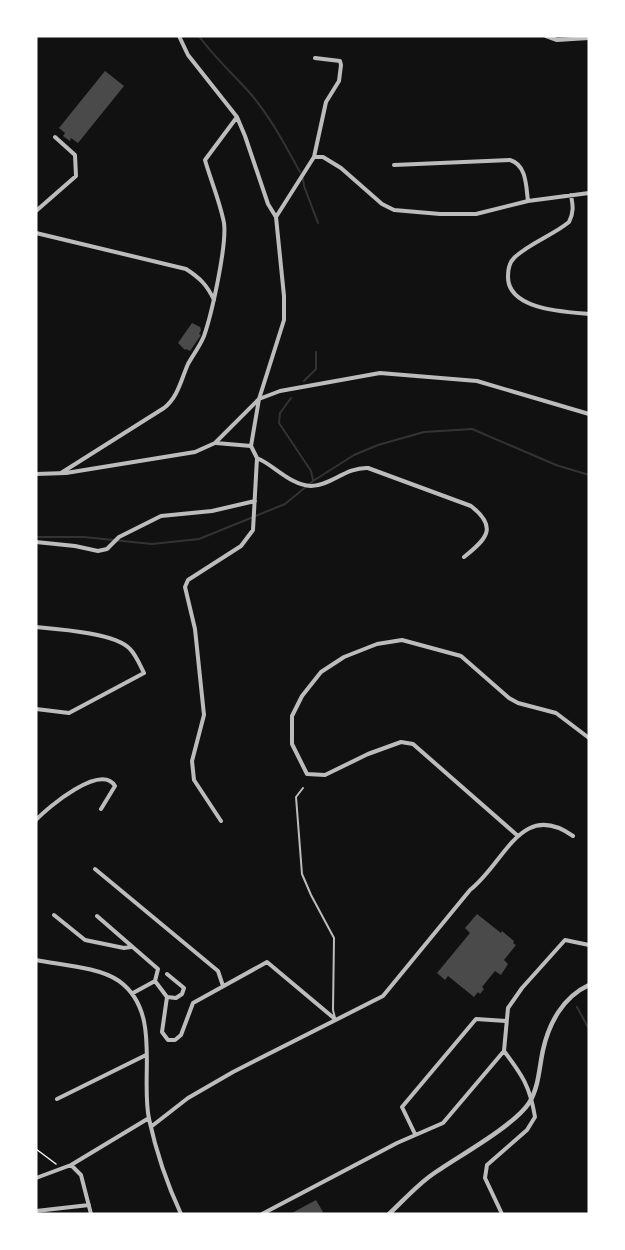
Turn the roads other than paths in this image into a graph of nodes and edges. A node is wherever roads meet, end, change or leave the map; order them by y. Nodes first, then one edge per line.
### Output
1 (179, 36) edge
2 (546, 36) edge
3 (589, 38) edge
4 (315, 58) dead end
5 (237, 117) junction
6 (55, 137) dead end
7 (314, 157) junction
8 (394, 165) dead end
9 (589, 193) edge
10 (571, 195) junction
11 (528, 201) junction
12 (36, 212) edge
13 (276, 217) junction
14 (36, 233) edge
15 (214, 300) junction
16 (589, 314) edge
17 (259, 399) junction
18 (589, 414) edge
19 (215, 443) junction
20 (251, 446) junction
21 (257, 458) junction
22 (62, 473) junction
23 (36, 474) edge
24 (255, 501) junction
25 (36, 542) edge
26 (464, 557) dead end
27 (36, 627) edge
28 (36, 709) edge
29 (589, 738) edge
30 (303, 788) dead end
31 (101, 809) dead end
32 (36, 820) edge
33 (221, 821) dead end
34 (518, 836) junction
35 (573, 836) dead end
36 (95, 869) dead end
37 (54, 915) dead end
38 (97, 916) dead end
39 (589, 945) edge
40 (132, 947) junction
41 (36, 960) edge
42 (167, 974) dead end
43 (155, 981) junction
44 (589, 985) edge
45 (224, 986) junction
46 (133, 993) junction
47 (167, 997) junction
48 (335, 1019) junction
49 (506, 1020) junction
50 (504, 1051) junction
51 (146, 1054) junction
52 (532, 1097) junction
53 (57, 1100) dead end
54 (149, 1118) junction
55 (152, 1126) junction
56 (415, 1134) junction
57 (71, 1165) junction
58 (36, 1178) edge
59 (89, 1205) junction
60 (36, 1211) edge
61 (91, 1214) edge
62 (181, 1214) edge
63 (262, 1214) edge
64 (389, 1214) edge
65 (502, 1214) edge

1 - 5 street
2 - 3 street
4 - 7 street
5 - 13 street
5 - 15 street
6 - 12 street
7 - 11 street
7 - 13 street
8 - 11 street
9 - 10 street
10 - 11 street
10 - 16 street
13 - 17 street
14 - 15 street
15 - 22 street
17 - 18 street
17 - 19 street
17 - 20 street
19 - 20 street
19 - 22 street
20 - 21 street
21 - 24 street
21 - 26 street
22 - 23 street
24 - 25 street
24 - 33 street
27 - 28 street
29 - 34 street
30 - 48 street
31 - 32 street
34 - 35 street
34 - 48 street
36 - 45 street
37 - 40 street
38 - 40 street
39 - 49 street
40 - 43 street
41 - 46 street
42 - 47 street
43 - 46 street
43 - 47 street
44 - 52 street
45 - 47 street
45 - 48 street
46 - 51 street
48 - 55 street
49 - 50 street
49 - 56 street
50 - 52 street
50 - 56 street
51 - 53 street
51 - 54 street
52 - 64 street
52 - 65 street
54 - 55 street
54 - 57 street
55 - 62 street
56 - 63 street
57 - 58 street
57 - 59 street
59 - 60 street
59 - 61 street

